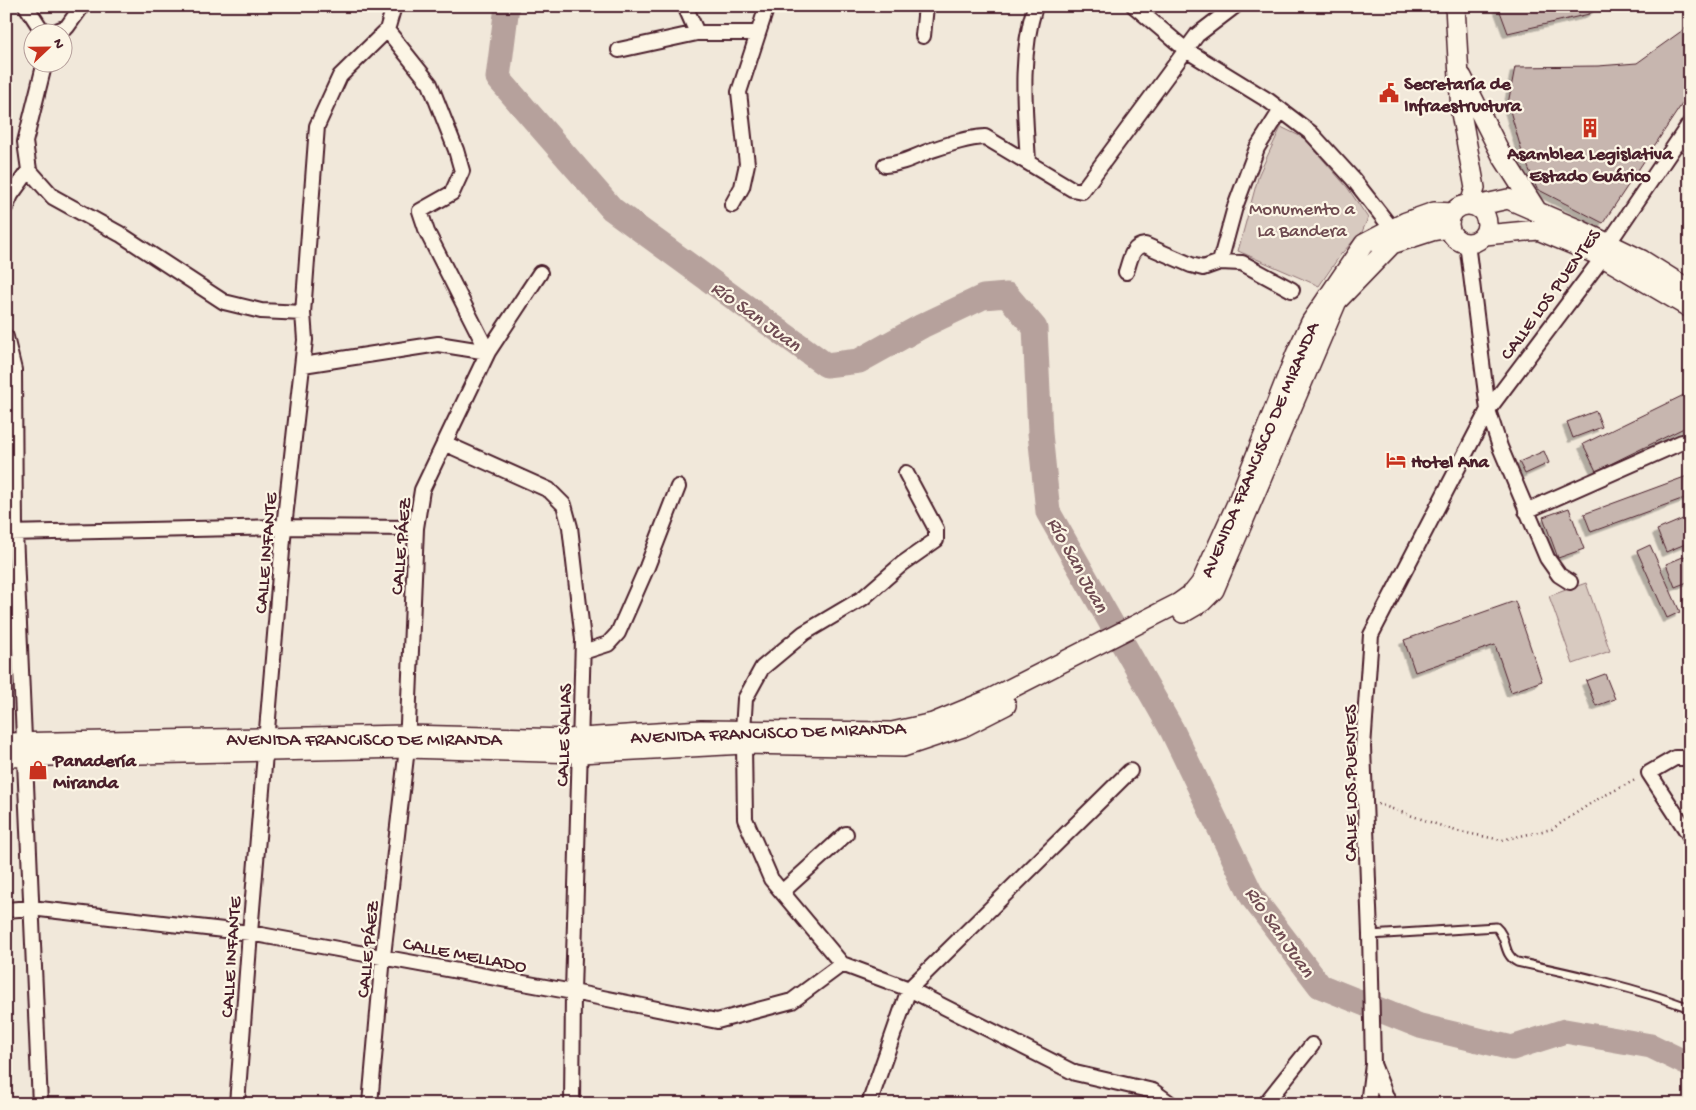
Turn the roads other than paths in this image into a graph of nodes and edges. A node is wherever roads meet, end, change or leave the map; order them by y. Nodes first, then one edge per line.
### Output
1 (26, 6) edge
2 (82, 6) edge
3 (394, 6) edge
4 (685, 6) edge
5 (767, 6) edge
6 (926, 6) edge
7 (1035, 6) edge
8 (1134, 6) edge
9 (1235, 6) edge
10 (1455, 6) edge
11 (36, 22) edge
12 (71, 22) edge
13 (387, 30) junction
14 (698, 33) junction
15 (758, 33) junction
16 (923, 36) dead end
17 (619, 50) dead end
18 (1186, 50) junction
19 (1458, 69) junction
20 (42, 72) edge
21 (1281, 110) junction
22 (1690, 123) edge
23 (1678, 141) junction
24 (1690, 150) edge
25 (1028, 162) junction
26 (885, 165) dead end
27 (29, 170) junction
28 (732, 205) dead end
29 (1473, 205) junction
30 (6, 206) edge
31 (1536, 211) junction
32 (1451, 220) junction
33 (1392, 229) junction
34 (1485, 235) junction
35 (1467, 243) junction
36 (1606, 250) junction
37 (1220, 262) junction
38 (1126, 272) dead end
39 (540, 273) dead end
40 (1292, 290) dead end
41 (1690, 290) edge
42 (1690, 308) edge
43 (303, 312) junction
44 (6, 337) edge
45 (488, 352) junction
46 (303, 365) junction
47 (1488, 410) junction
48 (1682, 442) dead end
49 (444, 443) junction
50 (906, 473) dead end
51 (678, 487) dead end
52 (1526, 511) junction
53 (284, 527) junction
54 (416, 528) junction
55 (11, 533) edge
56 (1570, 582) dead end
57 (1183, 607) junction
58 (583, 652) junction
59 (744, 737) junction
60 (407, 741) junction
61 (266, 745) junction
62 (580, 745) junction
63 (15, 750) edge
64 (1690, 758) edge
65 (1130, 771) dead end
66 (846, 834) dead end
67 (1690, 836) edge
68 (782, 892) junction
69 (31, 908) junction
70 (6, 910) edge
71 (250, 933) junction
72 (1370, 935) junction
73 (383, 956) junction
74 (842, 964) junction
75 (909, 990) junction
76 (573, 992) junction
77 (1690, 1008) edge
78 (1312, 1045) dead end
79 (1373, 1064) junction
80 (40, 1104) edge
81 (237, 1104) edge
82 (370, 1104) edge
83 (572, 1104) edge
84 (870, 1104) edge
85 (1171, 1104) edge
86 (1265, 1104) edge
87 (1368, 1104) edge
88 (1376, 1104) edge
89 (1387, 1104) edge

1 - 11 street
2 - 12 street
3 - 13 street
4 - 14 street
5 - 15 street
6 - 16 street
7 - 25 street
8 - 18 street
9 - 18 street
10 - 19 main road
13 - 43 street, CALLE INFANTE
13 - 45 street
14 - 15 street
14 - 17 street
15 - 28 street
18 - 21 street
18 - 25 street
19 - 29 main road
19 - 31 main road
20 - 27 street
21 - 33 street
21 - 37 street
22 - 23 street, CALLE LOS PUENTES
23 - 24 street
23 - 36 street, CALLE LOS PUENTES
25 - 26 street
27 - 30 street
27 - 43 street
29 - 31 main road
29 - 32 main road
29 - 34 main road
31 - 36 main road
32 - 33 main road, AVENIDA FRANCISCO DE MIRANDA
32 - 35 main road
32 - 57 main road, AVENIDA FRANCISCO DE MIRANDA
33 - 57 main road, AVENIDA FRANCISCO DE MIRANDA
34 - 35 main road
34 - 36 main road
35 - 47 street, CALLE LOS PUENTES
36 - 41 main road
36 - 42 main road
36 - 47 street, CALLE LOS PUENTES
37 - 38 street
37 - 40 street
39 - 45 street, CALLE PÁEZ
43 - 46 street, CALLE INFANTE
44 - 55 street
45 - 46 street
45 - 49 street, CALLE PÁEZ
46 - 53 street, CALLE INFANTE
47 - 52 street
47 - 72 street, CALLE LOS PUENTES
48 - 52 street
49 - 54 street, CALLE PÁEZ
49 - 58 street, CALLE SALIAS
50 - 59 street
51 - 58 street
52 - 56 street
53 - 54 street
53 - 55 street
53 - 61 street, CALLE INFANTE
54 - 60 street, CALLE PÁEZ
55 - 63 street
57 - 59 main road, AVENIDA FRANCISCO DE MIRANDA
58 - 62 street, CALLE SALIAS
59 - 62 main road, AVENIDA FRANCISCO DE MIRANDA
59 - 68 street
60 - 61 main road, AVENIDA FRANCISCO DE MIRANDA
60 - 62 main road, AVENIDA FRANCISCO DE MIRANDA
60 - 73 street, CALLE PÁEZ
61 - 63 main road, AVENIDA FRANCISCO DE MIRANDA
61 - 71 street, CALLE INFANTE
62 - 76 street, CALLE SALIAS
63 - 69 street
64 - 67 street
65 - 75 street
66 - 68 street
68 - 74 street
69 - 70 street, CALLE MELLADO
69 - 71 street, CALLE MELLADO
69 - 80 street
71 - 73 street, CALLE MELLADO
71 - 81 street, CALLE INFANTE
72 - 77 lane
72 - 79 street, CALLE LOS PUENTES
73 - 76 street, CALLE MELLADO
73 - 82 street, CALLE PÁEZ
74 - 75 street
74 - 76 street, CALLE MELLADO
75 - 84 street
75 - 85 street
76 - 83 street, CALLE SALIAS
78 - 86 street
79 - 87 street
79 - 89 street
88 - 89 street

